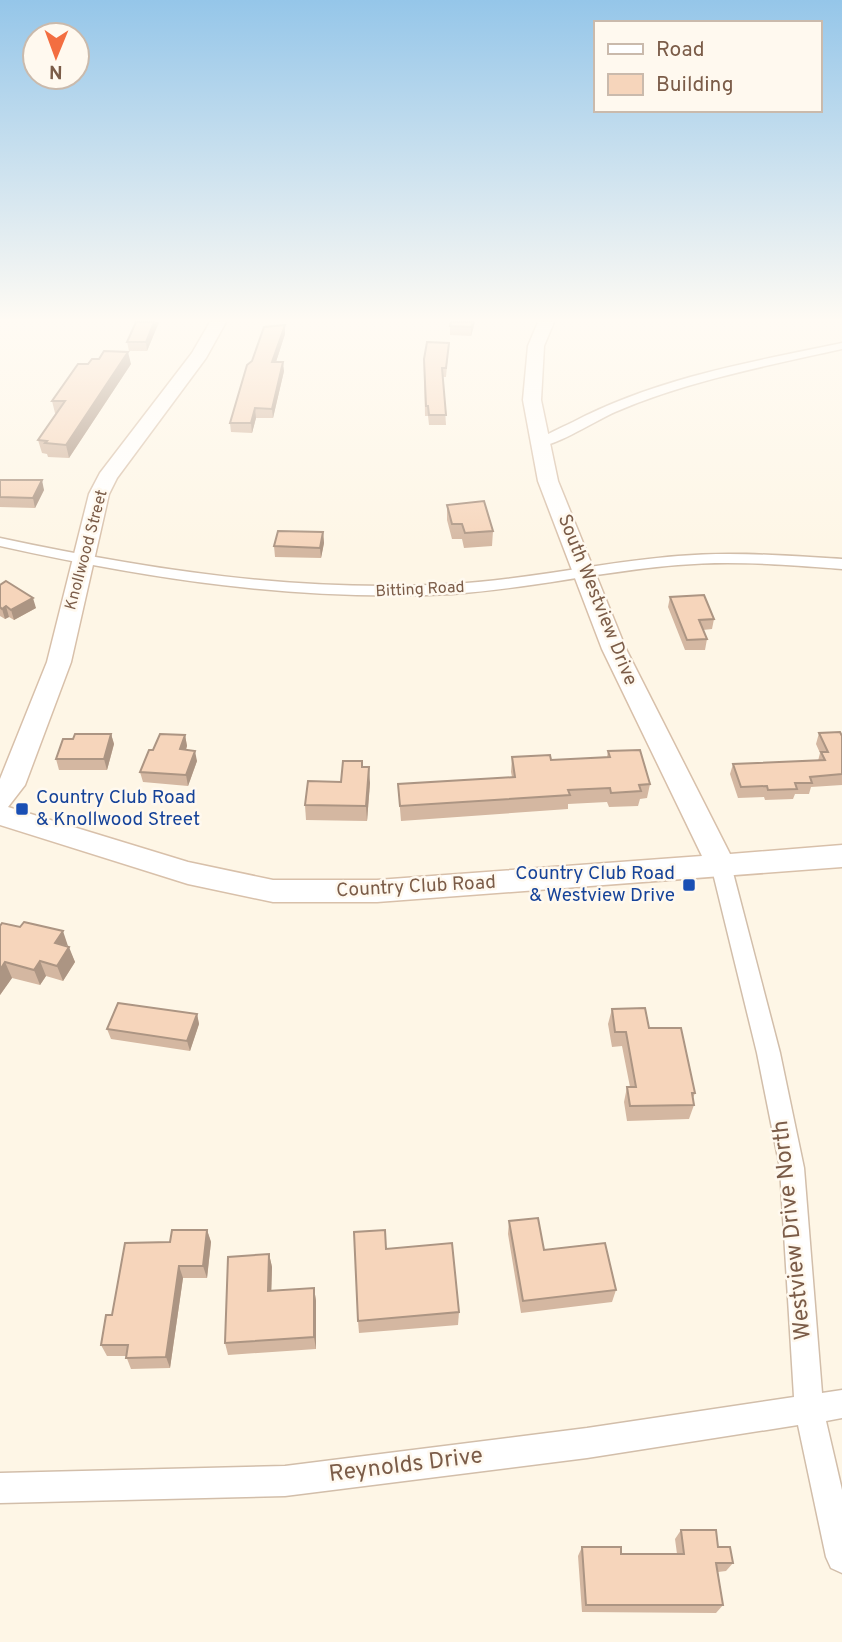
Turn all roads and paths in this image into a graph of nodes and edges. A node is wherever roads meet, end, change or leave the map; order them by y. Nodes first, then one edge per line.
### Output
1 (166, 399) edge
2 (532, 399) edge
3 (636, 399) edge
4 (542, 443) junction
5 (0, 542) edge
6 (83, 561) junction
7 (842, 564) edge
8 (585, 573) junction
9 (0, 800) edge
10 (0, 815) edge
11 (842, 856) edge
12 (721, 865) junction
13 (842, 1404) edge
14 (809, 1409) junction
15 (0, 1488) edge
16 (842, 1557) edge

1 - 6 main road, Knollwood Street
2 - 4 main road, South Westview Drive
3 - 4 street
4 - 8 main road, South Westview Drive
5 - 6 street, Bitting Road
6 - 8 street, Bitting Road
6 - 9 main road, Knollwood Street
7 - 8 street, Bitting Road
8 - 12 main road, South Westview Drive
10 - 12 main road, Country Club Road
11 - 12 main road, Country Club Road
12 - 14 street, Westview Drive North
13 - 14 street, Reynolds Drive
14 - 15 street, Reynolds Drive
14 - 16 street, Westview Drive North

